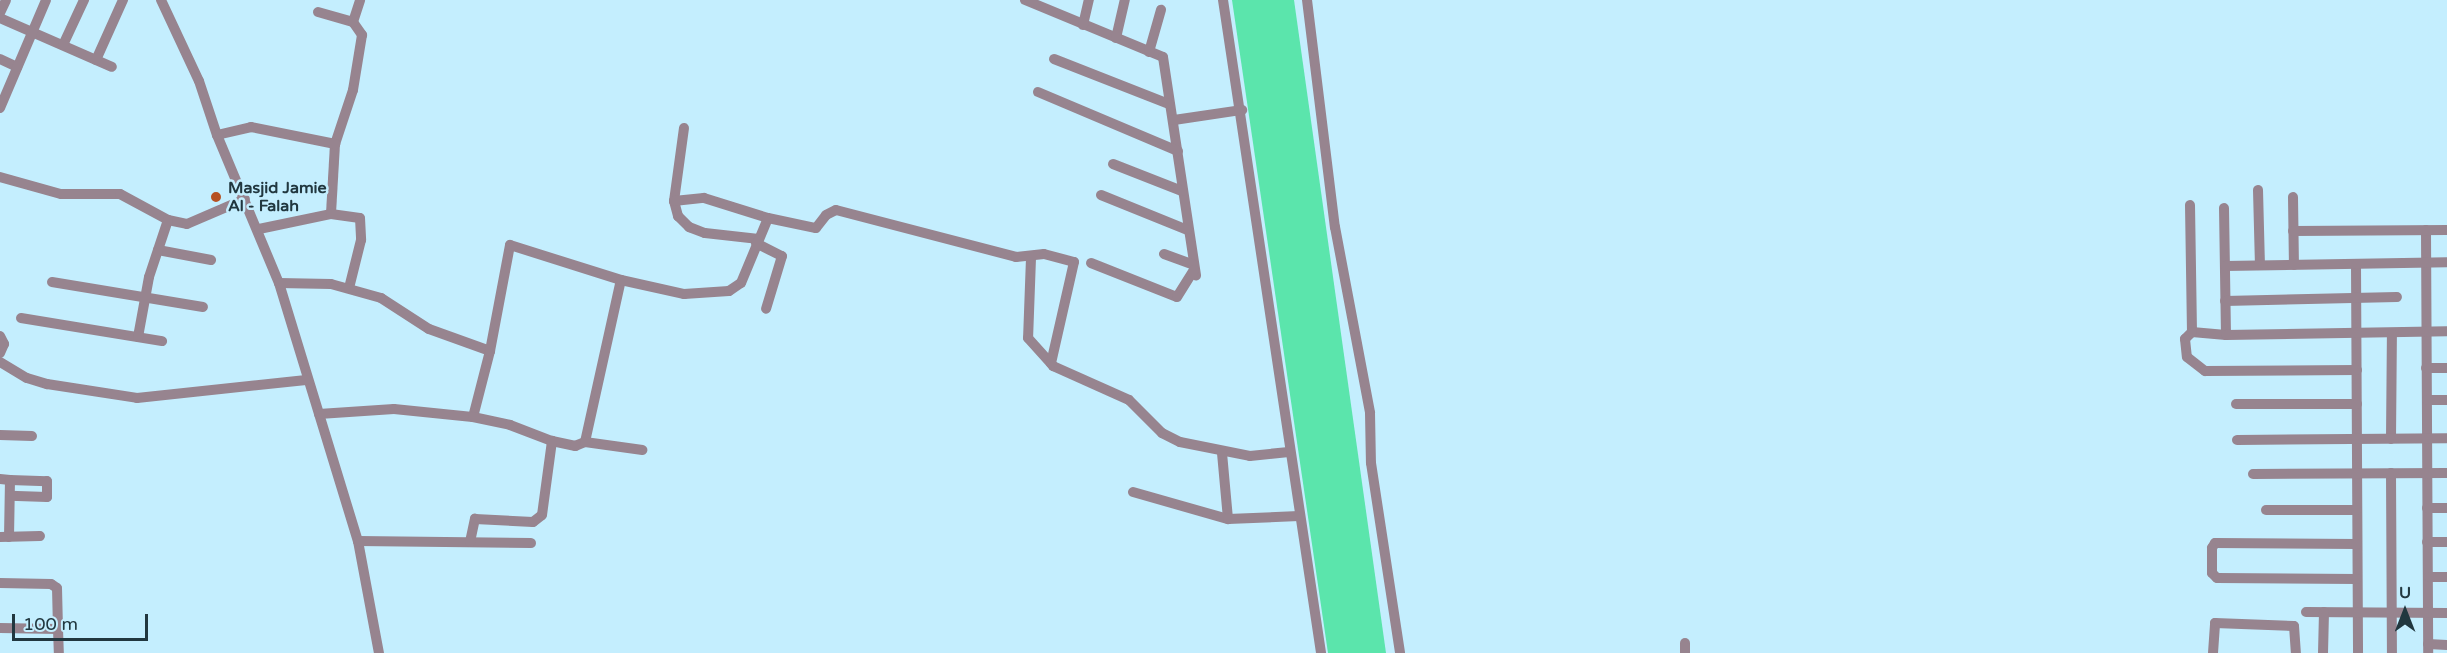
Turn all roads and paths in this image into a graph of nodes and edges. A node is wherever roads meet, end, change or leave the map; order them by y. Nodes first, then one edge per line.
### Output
1 (6, 0) edge
2 (46, 0) edge
3 (84, 0) edge
4 (123, 0) edge
5 (161, 0) edge
6 (360, 0) edge
7 (1024, 0) edge
8 (1089, 0) edge
9 (1125, 0) edge
10 (1223, 0) edge
11 (1307, 0) edge
12 (1050, 5) edge
13 (1161, 10) dead end
14 (318, 12) dead end
15 (0, 13) edge
16 (0, 18) edge
17 (353, 22) junction
18 (1083, 25) junction
19 (33, 32) junction
20 (1116, 38) junction
21 (63, 45) junction
22 (1149, 52) junction
23 (0, 59) edge
24 (1054, 59) dead end
25 (96, 60) junction
26 (17, 67) junction
27 (112, 67) dead end
28 (1038, 92) dead end
29 (1169, 104) junction
30 (0, 106) edge
31 (1242, 110) junction
32 (1174, 120) junction
33 (684, 128) dead end
34 (217, 135) junction
35 (335, 144) junction
36 (1178, 151) junction
37 (1113, 164) dead end
38 (0, 177) edge
39 (2258, 190) dead end
40 (1182, 191) junction
41 (1101, 195) dead end
42 (2293, 196) dead end
43 (244, 199) junction
44 (674, 201) junction
45 (2190, 205) dead end
46 (2224, 208) dead end
47 (331, 214) junction
48 (768, 218) junction
49 (168, 220) junction
50 (259, 229) junction
51 (1186, 230) junction
52 (2426, 230) junction
53 (2447, 230) edge
54 (2293, 231) junction
55 (757, 241) junction
56 (158, 250) junction
57 (1164, 254) dead end
58 (1031, 258) junction
59 (211, 260) dead end
60 (2426, 262) junction
61 (2447, 262) edge
62 (1090, 263) dead end
63 (2356, 264) junction
64 (2260, 265) junction
65 (2294, 265) junction
66 (2225, 266) junction
67 (1194, 270) junction
68 (621, 280) junction
69 (52, 282) dead end
70 (279, 283) junction
71 (349, 288) junction
72 (145, 297) junction
73 (2356, 297) junction
74 (2397, 297) dead end
75 (2225, 301) junction
76 (203, 307) dead end
77 (766, 309) dead end
78 (21, 318) dead end
79 (2426, 330) junction
80 (2447, 331) edge
81 (2192, 332) junction
82 (2356, 334) junction
83 (2391, 334) junction
84 (2226, 335) junction
85 (0, 336) edge
86 (138, 337) junction
87 (162, 341) dead end
88 (490, 351) junction
89 (0, 352) edge
90 (0, 362) edge
91 (1051, 363) junction
92 (2427, 368) junction
93 (2447, 368) edge
94 (2357, 370) junction
95 (306, 380) junction
96 (2427, 400) junction
97 (2447, 400) edge
98 (2236, 404) dead end
99 (2357, 404) junction
100 (319, 414) junction
101 (473, 417) junction
102 (0, 435) edge
103 (32, 436) dead end
104 (2447, 438) edge
105 (2357, 439) junction
106 (2391, 439) junction
107 (2427, 439) junction
108 (2237, 440) dead end
109 (552, 441) junction
110 (585, 442) junction
111 (642, 450) dead end
112 (1289, 452) junction
113 (1222, 453) junction
114 (2357, 473) junction
115 (2391, 473) junction
116 (2427, 473) junction
117 (2447, 473) edge
118 (2253, 474) dead end
119 (5, 479) edge
120 (1133, 492) dead end
121 (10, 496) junction
122 (2427, 508) junction
123 (2447, 508) edge
124 (2266, 510) dead end
125 (2357, 510) junction
126 (1299, 516) junction
127 (1228, 519) junction
128 (40, 536) dead end
129 (5, 537) edge
130 (358, 541) junction
131 (470, 542) junction
132 (2427, 542) junction
133 (2447, 542) edge
134 (531, 543) dead end
135 (2357, 544) junction
136 (2429, 577) junction
137 (2447, 577) edge
138 (2357, 579) junction
139 (0, 583) edge
140 (2306, 612) dead end
141 (2324, 612) junction
142 (2358, 612) junction
143 (2429, 612) junction
144 (2392, 613) junction
145 (2447, 613) edge
146 (0, 628) edge
147 (58, 629) junction
148 (2447, 645) edge
149 (2428, 649) edge
150 (59, 653) edge
151 (379, 653) edge
152 (1321, 653) edge
153 (1400, 653) edge
154 (2213, 653) edge
155 (2296, 653) edge
156 (2323, 653) edge
157 (2358, 653) edge
158 (2392, 653) edge

1 - 15 street
2 - 19 street
3 - 21 street
4 - 25 street
5 - 34 street
6 - 17 street
7 - 12 street
8 - 18 street
9 - 20 street
10 - 31 street
11 - 153 street
12 - 18 street
13 - 22 street
14 - 17 street
16 - 19 street
17 - 35 street
18 - 20 street
19 - 21 street
19 - 26 street
20 - 22 street
21 - 25 street
22 - 29 street
23 - 26 street
24 - 29 street
25 - 27 street
26 - 30 street
28 - 36 street
29 - 32 street
31 - 32 street
31 - 112 street
32 - 36 street
33 - 44 street
34 - 35 street
34 - 43 street
35 - 47 street
36 - 40 street
37 - 40 street
38 - 49 street
39 - 64 street
40 - 51 street
41 - 51 street
42 - 54 street
43 - 49 street
43 - 50 street
44 - 48 street
44 - 55 street
45 - 81 street
46 - 66 street
47 - 50 street
47 - 71 street
48 - 55 street
48 - 58 street
49 - 56 street
50 - 70 street
51 - 67 street
52 - 53 street
52 - 54 street
52 - 60 street
54 - 65 street
55 - 68 street
55 - 77 street
56 - 59 street
56 - 72 street
57 - 67 street
58 - 91 street
58 - 91 street
60 - 61 street
60 - 63 street
60 - 79 street
62 - 67 street
63 - 65 street
63 - 73 street
64 - 65 street
64 - 66 street
66 - 75 street
68 - 88 street
68 - 110 street
69 - 72 street
70 - 71 street
70 - 95 street
71 - 88 street
72 - 76 street
72 - 86 street
73 - 74 street
73 - 75 street
73 - 82 street
75 - 84 street
78 - 86 street
79 - 80 street
79 - 83 street
79 - 92 street
81 - 84 street
81 - 94 street
82 - 83 street
82 - 84 street
82 - 94 street
83 - 106 street
85 - 89 street
86 - 87 street
88 - 101 street
90 - 95 street
91 - 113 street
92 - 93 street
92 - 96 street
94 - 99 street
95 - 100 street
96 - 97 street
96 - 107 street
98 - 99 street
99 - 105 street
100 - 101 street
100 - 130 street
101 - 109 street
102 - 103 street
104 - 107 street
105 - 106 street
105 - 108 street
105 - 114 street
106 - 107 street
107 - 116 street
109 - 110 street
109 - 131 street
110 - 111 street
112 - 113 street
112 - 126 street
113 - 127 street
114 - 115 street
114 - 118 street
114 - 125 street
115 - 116 street
115 - 144 street
116 - 117 street
116 - 122 street
119 - 121 street
119 - 121 street
120 - 127 street
121 - 129 street
122 - 123 street
122 - 132 street
124 - 125 street
125 - 135 street
126 - 127 street
126 - 152 street
128 - 129 street
130 - 131 street
130 - 151 street
131 - 134 street
132 - 133 street
132 - 136 street
135 - 138 street
135 - 138 street
136 - 137 street
136 - 143 street
138 - 142 street
139 - 147 street
140 - 141 street
141 - 142 street
141 - 156 street
142 - 144 street
142 - 157 street
143 - 144 street
143 - 145 street
143 - 149 street
144 - 158 street
146 - 147 street
147 - 150 street
148 - 149 street
154 - 155 street

